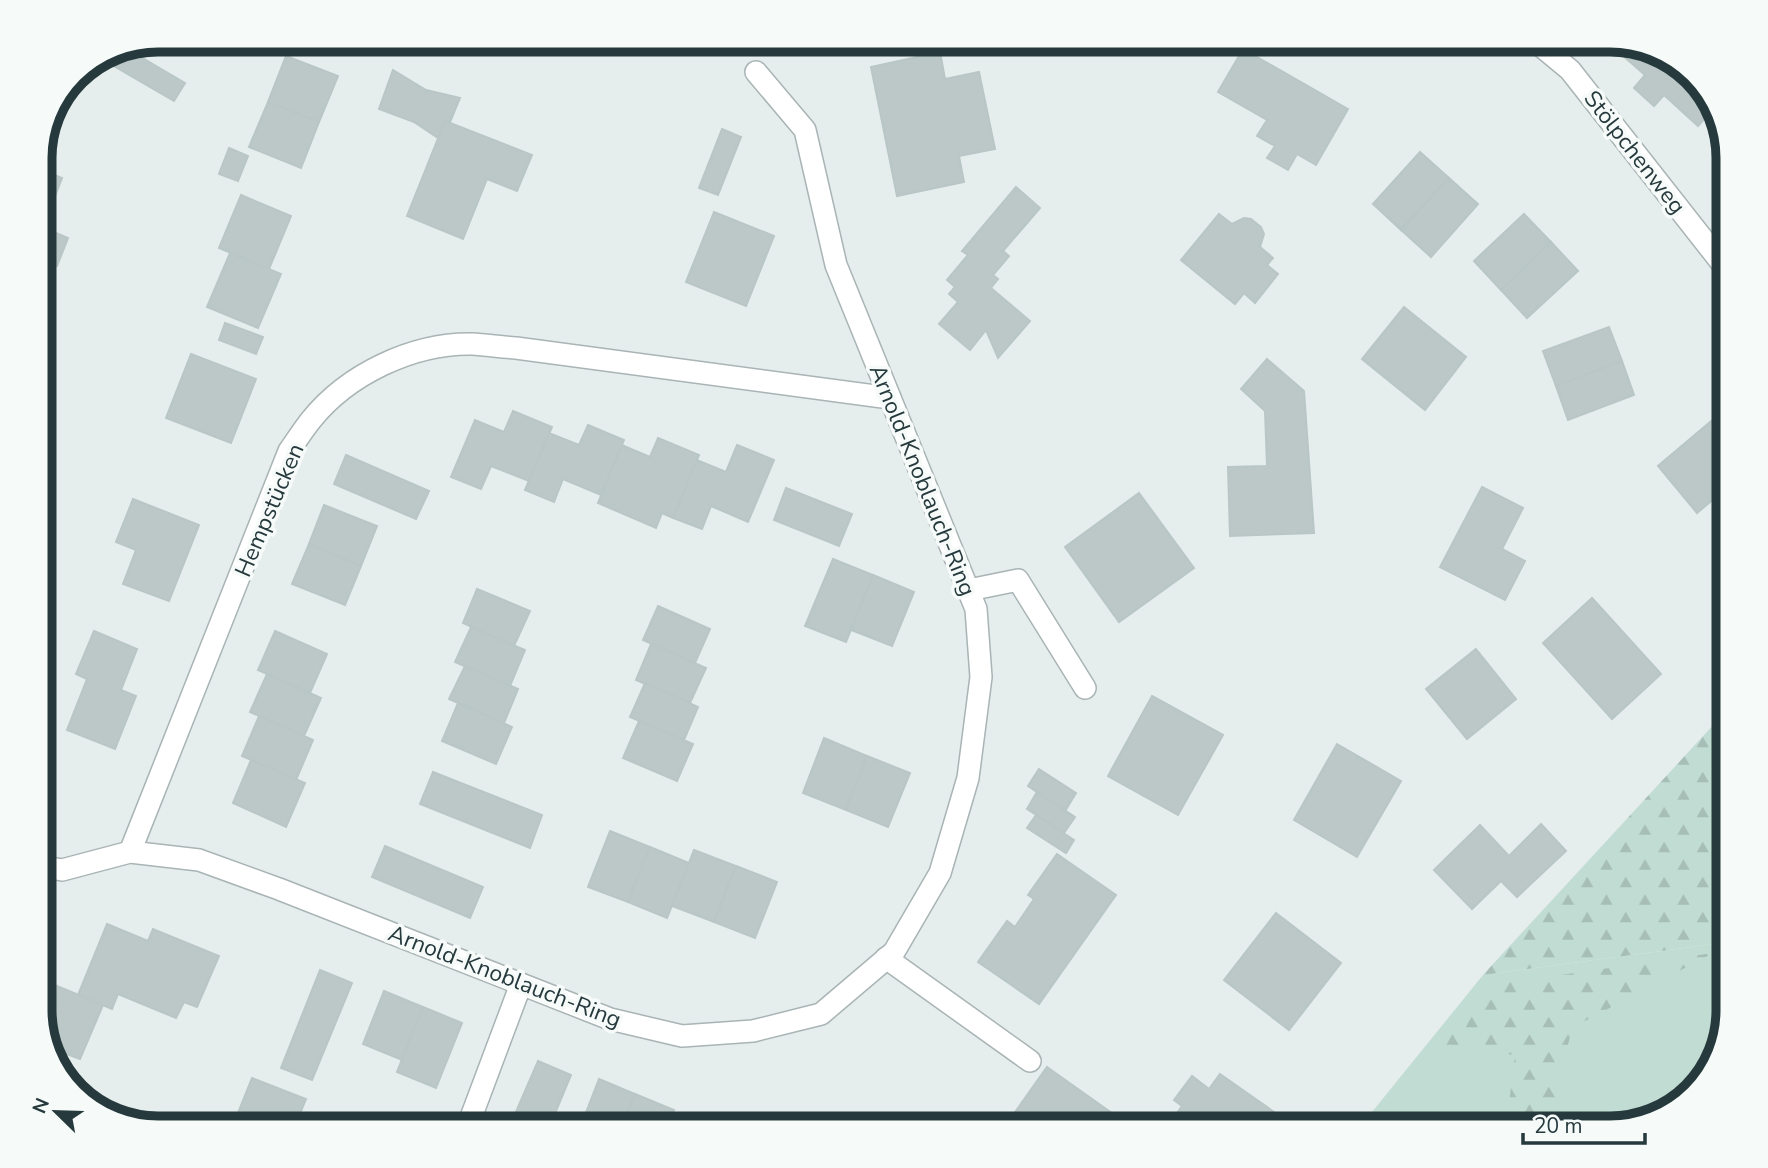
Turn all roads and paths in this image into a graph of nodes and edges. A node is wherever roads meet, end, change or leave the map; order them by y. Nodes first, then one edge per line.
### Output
1 (1548, 52) edge
2 (756, 72) dead end
3 (1716, 256) edge
4 (890, 398) junction
5 (969, 590) junction
6 (1085, 688) dead end
7 (130, 852) junction
8 (53, 868) edge
9 (886, 958) junction
10 (521, 984) junction
11 (1030, 1061) dead end
12 (472, 1116) edge

1 - 3 street, Stölpchenweg
2 - 4 street, Arnold-Knoblauch-Ring
4 - 5 street, Arnold-Knoblauch-Ring
4 - 7 street, Hempstücken
5 - 6 street
5 - 9 street, Arnold-Knoblauch-Ring
7 - 8 street, Arnold-Knoblauch-Ring
7 - 10 street, Arnold-Knoblauch-Ring
9 - 10 street, Arnold-Knoblauch-Ring
9 - 11 street
10 - 12 street

